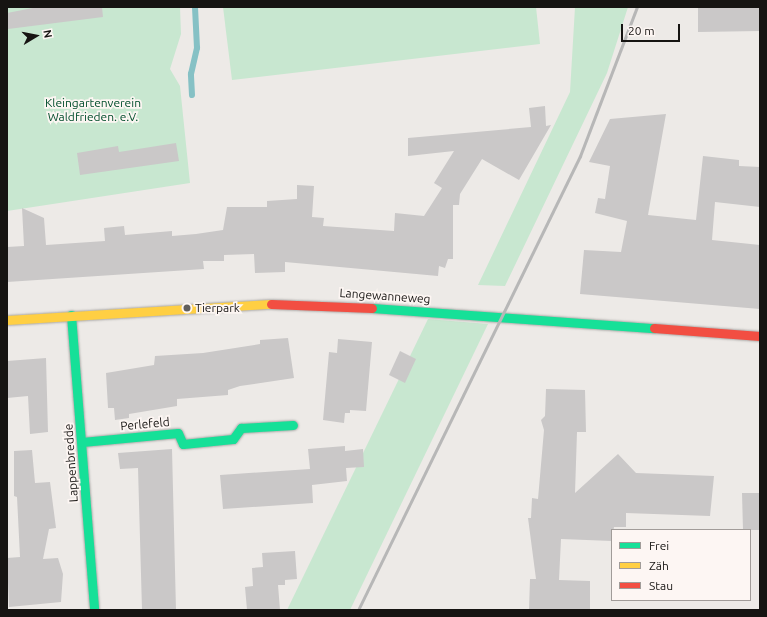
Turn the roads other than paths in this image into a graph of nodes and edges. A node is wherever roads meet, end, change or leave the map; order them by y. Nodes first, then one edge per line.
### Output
1 (72, 315) junction
2 (7, 320) edge
3 (760, 336) edge
4 (293, 425) dead end
5 (82, 442) junction
6 (94, 610) edge

1 - 2 street, Langewanneweg
1 - 3 street, Langewanneweg
1 - 5 street, Lappenbredde
4 - 5 street, Perlefeld
5 - 6 street, Lappenbredde

